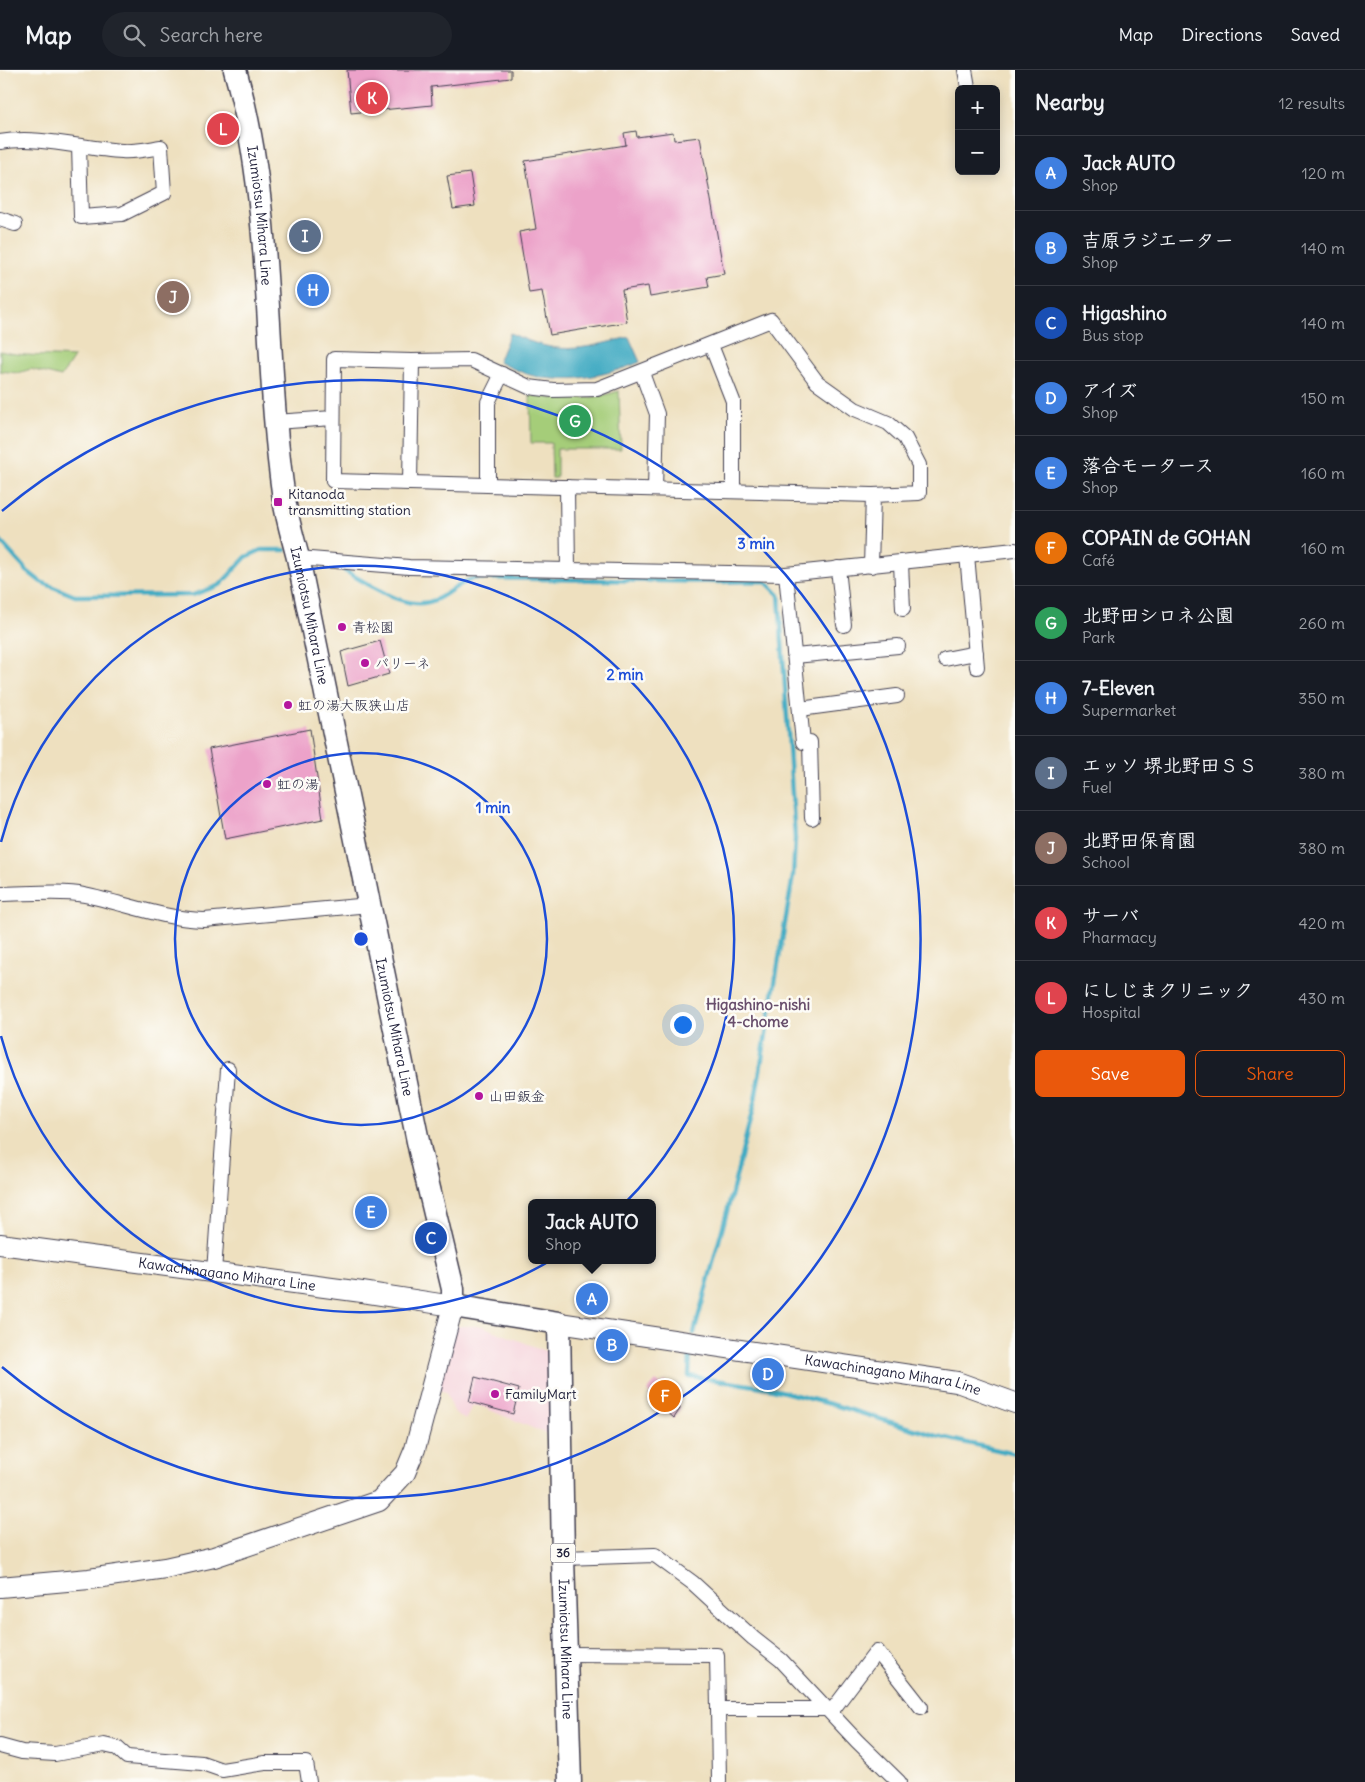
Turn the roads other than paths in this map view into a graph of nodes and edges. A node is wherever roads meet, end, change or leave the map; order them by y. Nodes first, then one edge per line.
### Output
1 (235, 70) edge
2 (965, 70) edge
3 (968, 85) edge
4 (0, 142) edge
5 (79, 146) junction
6 (0, 219) edge
7 (15, 224) dead end
8 (711, 345) junction
9 (412, 361) junction
10 (642, 373) junction
11 (502, 374) junction
12 (333, 418) junction
13 (275, 422) junction
14 (410, 483) junction
15 (488, 485) junction
16 (567, 488) junction
17 (655, 490) junction
18 (733, 491) junction
19 (873, 494) junction
20 (1015, 550) edge
21 (967, 555) junction
22 (298, 558) junction
23 (901, 563) junction
24 (871, 566) junction
25 (838, 568) junction
26 (568, 571) junction
27 (786, 574) junction
28 (903, 609) dead end
29 (844, 625) dead end
30 (898, 646) dead end
31 (976, 653) junction
32 (795, 656) junction
33 (945, 659) dead end
34 (976, 667) dead end
35 (897, 696) dead end
36 (800, 709) junction
37 (812, 818) dead end
38 (0, 894) edge
39 (370, 905) junction
40 (228, 1069) dead end
41 (0, 1244) edge
42 (214, 1272) junction
43 (453, 1306) junction
44 (559, 1323) junction
45 (1015, 1403) edge
46 (563, 1558) junction
47 (0, 1587) edge
48 (566, 1654) junction
49 (921, 1707) dead end
50 (718, 1709) junction
51 (829, 1711) junction
52 (0, 1746) edge
53 (309, 1782) edge
54 (570, 1782) edge
55 (719, 1782) edge
56 (899, 1782) edge

1 - 13 main road, Izumiotsu Mihara Line
2 - 3 street
4 - 5 street
5 - 5 street
6 - 7 street
8 - 10 street
8 - 18 street
8 - 19 street
9 - 11 street
9 - 12 street
9 - 14 street
10 - 11 street
10 - 17 street
11 - 15 street
12 - 13 street
12 - 14 street
13 - 22 main road, Izumiotsu Mihara Line
14 - 15 street
15 - 16 street
16 - 17 street
16 - 26 street
17 - 18 street
18 - 19 street
19 - 24 street
20 - 21 street
21 - 23 street
21 - 31 street
22 - 26 street
22 - 39 main road, Izumiotsu Mihara Line
23 - 24 street
23 - 28 street
24 - 25 street
25 - 27 street
25 - 29 street
26 - 27 street
27 - 32 street
30 - 32 street
31 - 33 street
31 - 34 street
32 - 36 street
35 - 36 street
36 - 37 street
38 - 39 street
39 - 43 main road, Izumiotsu Mihara Line
40 - 42 street
41 - 42 main road, Kawachinagano Mihara Line
42 - 43 main road, Kawachinagano Mihara Line
43 - 44 main road
43 - 47 main road
44 - 45 main road, Kawachinagano Mihara Line
44 - 46 main road, Izumiotsu Mihara Line / 36
46 - 48 main road, Izumiotsu Mihara Line / 36
46 - 51 street
48 - 50 street
48 - 54 main road, Izumiotsu Mihara Line / 36
49 - 51 street
50 - 51 street
50 - 55 street
51 - 56 street
52 - 53 street

